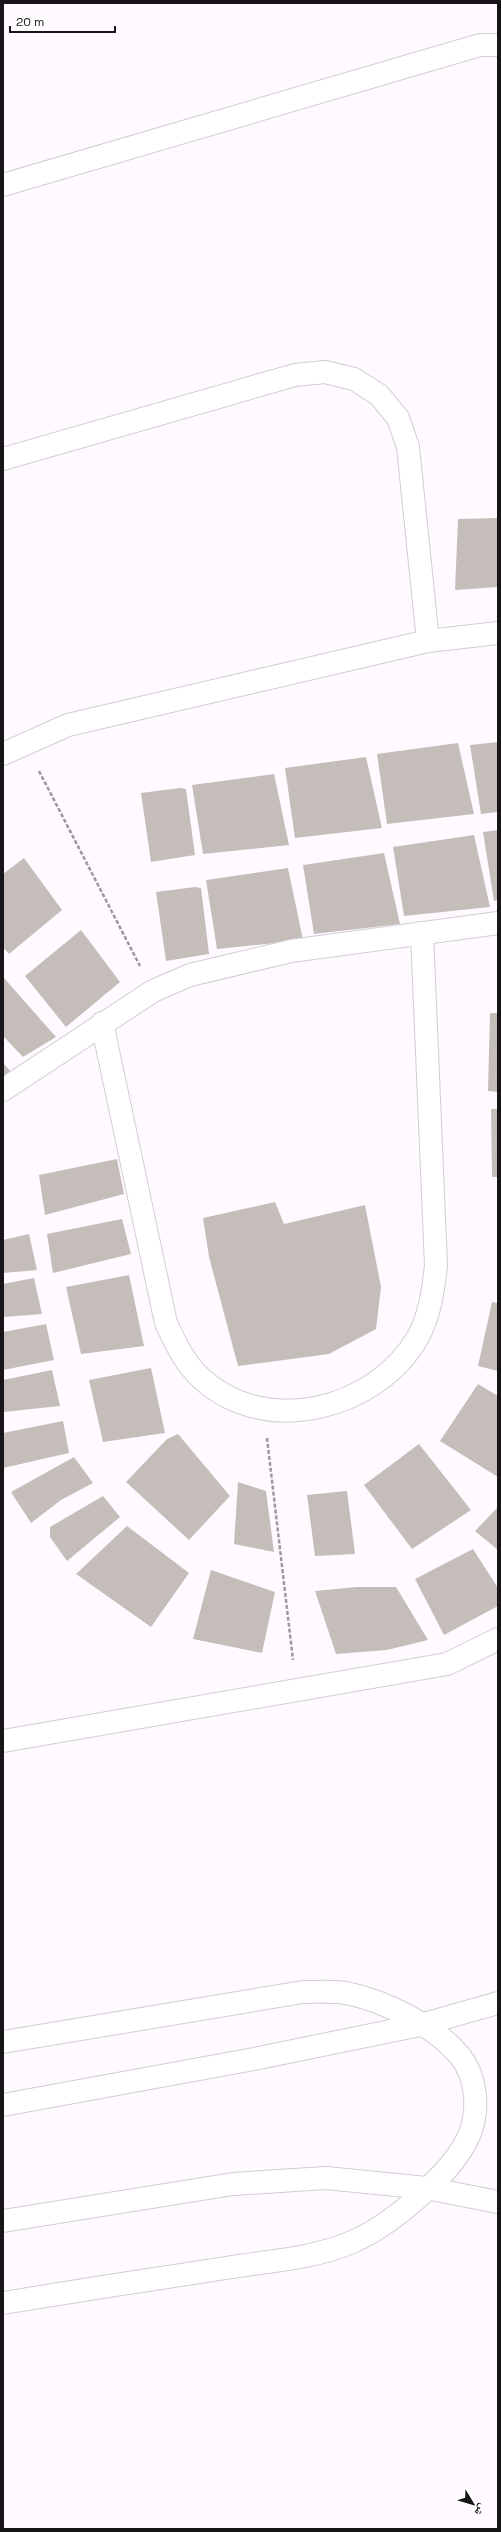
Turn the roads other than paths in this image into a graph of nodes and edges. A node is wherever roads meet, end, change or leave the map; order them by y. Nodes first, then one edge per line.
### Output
1 (498, 45) edge
2 (3, 185) edge
3 (3, 459) edge
4 (498, 633) edge
5 (428, 641) junction
6 (3, 754) edge
7 (498, 923) edge
8 (422, 933) junction
9 (102, 1023) junction
10 (3, 1090) edge
11 (498, 1640) edge
12 (3, 1741) edge
13 (498, 2003) edge
14 (420, 2025) junction
15 (3, 2042) edge
16 (3, 2105) edge
17 (426, 2188) junction
18 (498, 2202) edge
19 (3, 2221) edge
20 (3, 2303) edge

1 - 2 street
3 - 5 street
4 - 5 street
5 - 6 street
7 - 8 street
8 - 9 street
8 - 9 street
9 - 10 street
11 - 12 street
13 - 14 street
14 - 15 street
14 - 16 street
14 - 17 street
17 - 18 street
17 - 19 street
17 - 20 street

